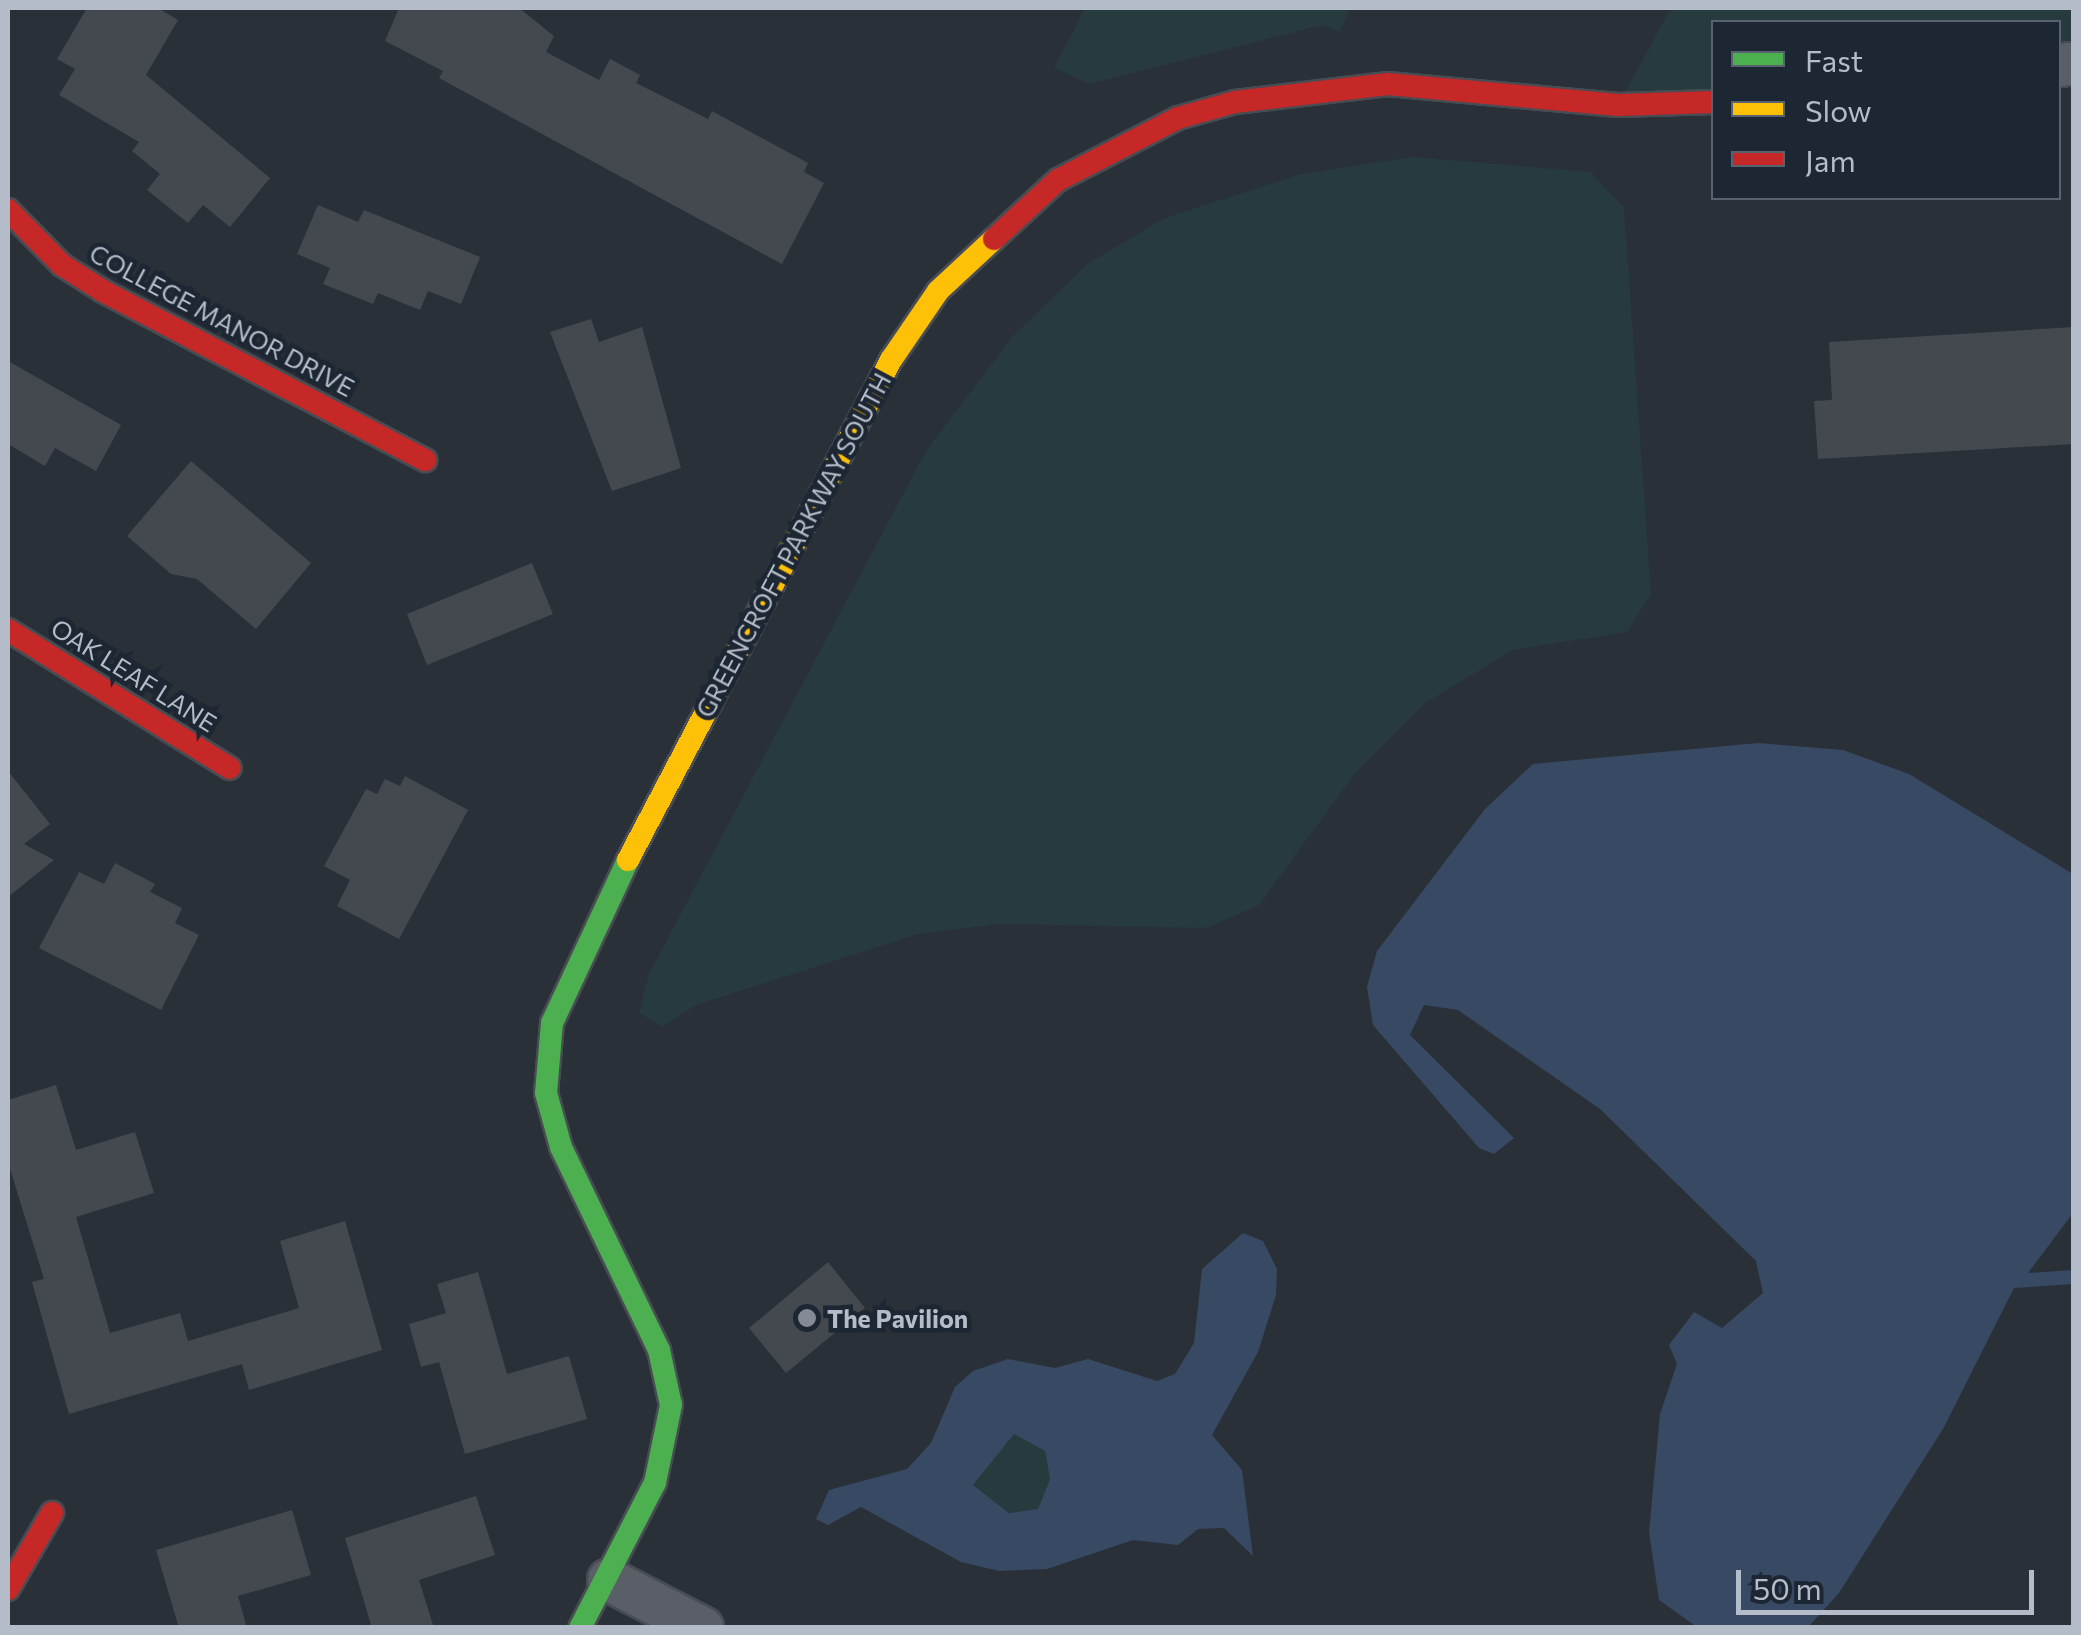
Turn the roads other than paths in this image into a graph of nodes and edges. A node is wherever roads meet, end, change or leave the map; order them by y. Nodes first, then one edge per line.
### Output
1 (1711, 102) edge
2 (8, 210) edge
3 (425, 460) dead end
4 (8, 630) edge
5 (230, 768) dead end
6 (52, 1514) dead end
7 (610, 1580) junction
8 (8, 1589) edge
9 (580, 1628) edge
10 (702, 1628) edge

1 - 7 street, GREENCROFT PARKWAY SOUTH
2 - 3 street, COLLEGE MANOR DRIVE
4 - 5 street, OAK LEAF LANE
6 - 8 street
7 - 9 street, GREENCROFT PARKWAY SOUTH
7 - 10 street

